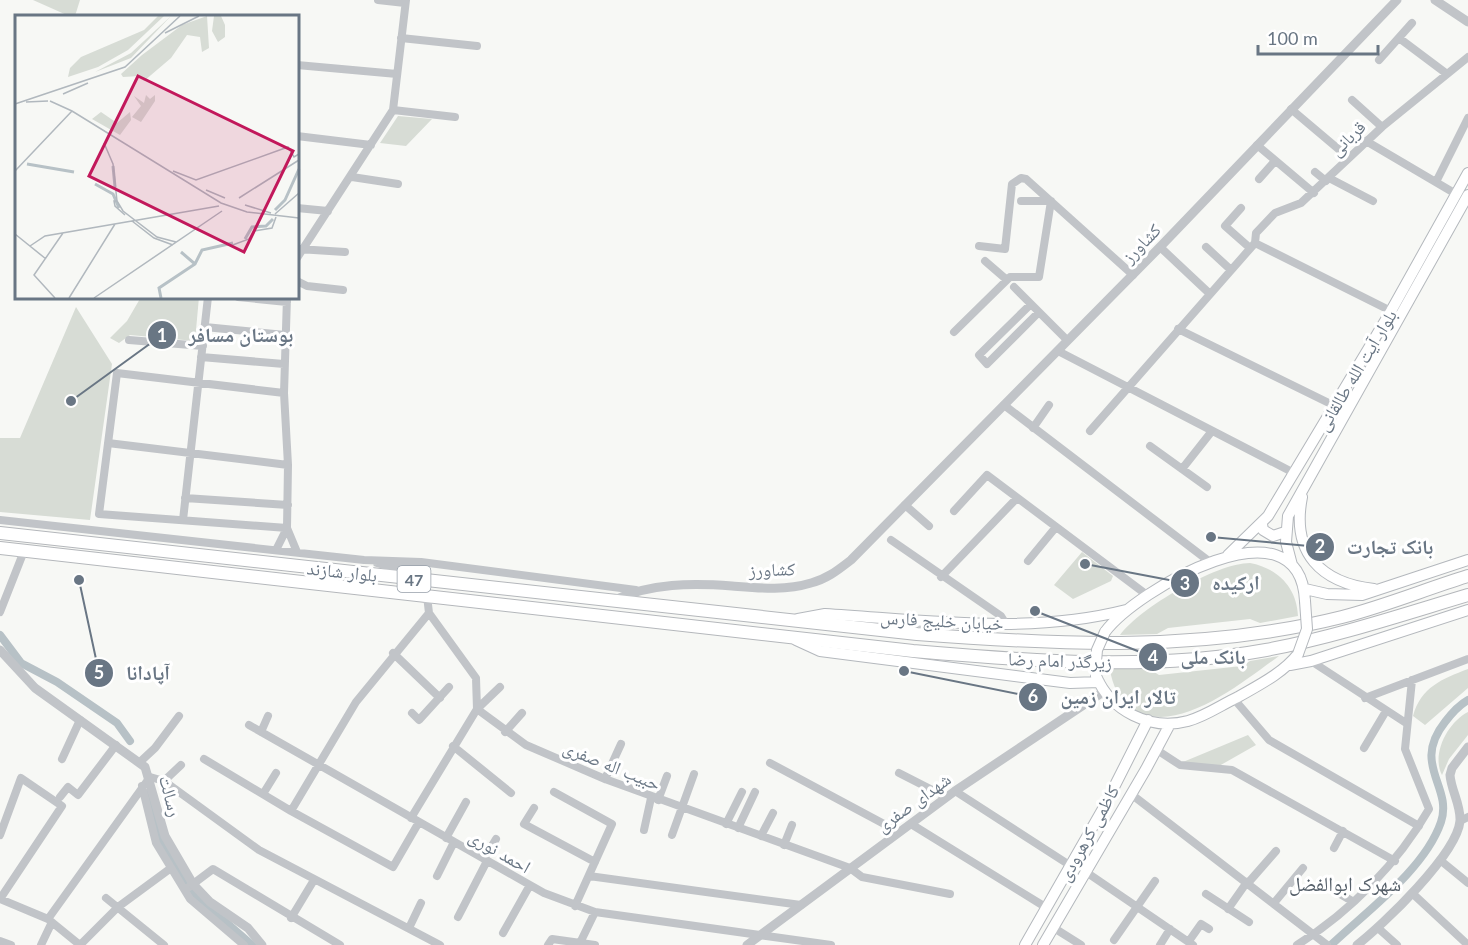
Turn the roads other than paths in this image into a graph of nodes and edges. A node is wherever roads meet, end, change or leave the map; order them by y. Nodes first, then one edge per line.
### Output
1 (378, 0) edge
2 (1397, 0) edge
3 (1435, 0) edge
4 (406, 1) edge
5 (1468, 22) edge
6 (1412, 23) dead end
7 (401, 38) junction
8 (1399, 38) junction
9 (477, 46) dead end
10 (1468, 57) edge
11 (1379, 60) dead end
12 (298, 65) edge
13 (397, 74) junction
14 (1447, 74) junction
15 (1352, 100) dead end
16 (1291, 109) junction
17 (393, 110) junction
18 (455, 117) dead end
19 (1468, 118) edge
20 (1382, 127) junction
21 (298, 136) edge
22 (1366, 141) junction
23 (371, 145) junction
24 (1257, 145) junction
25 (1349, 158) junction
26 (1275, 161) junction
27 (1315, 172) dead end
28 (1468, 173) edge
29 (352, 177) junction
30 (1258, 179) dead end
31 (1327, 179) junction
32 (1436, 182) junction
33 (398, 184) dead end
34 (1314, 193) junction
35 (1456, 194) junction
36 (1468, 195) edge
37 (1021, 201) dead end
38 (1051, 201) junction
39 (1373, 201) dead end
40 (298, 208) edge
41 (1241, 208) dead end
42 (328, 211) junction
43 (979, 246) dead end
44 (1252, 246) junction
45 (1160, 247) junction
46 (1206, 247) dead end
47 (299, 249) edge
48 (345, 252) dead end
49 (985, 261) dead end
50 (1231, 270) junction
51 (1133, 275) junction
52 (1007, 280) junction
53 (298, 282) edge
54 (1014, 287) dead end
55 (343, 290) dead end
56 (1210, 294) junction
57 (208, 298) edge
58 (254, 298) edge
59 (287, 300) edge
60 (1031, 304) junction
61 (1391, 311) junction
62 (1039, 312) junction
63 (205, 327) junction
64 (1178, 329) junction
65 (954, 332) dead end
66 (285, 335) junction
67 (129, 340) dead end
68 (1067, 340) junction
69 (203, 346) junction
70 (1058, 351) junction
71 (201, 357) junction
72 (284, 364) junction
73 (198, 382) junction
74 (1127, 387) junction
75 (284, 393) junction
76 (1004, 405) junction
77 (1049, 405) dead end
78 (1335, 405) junction
79 (1033, 428) junction
80 (1090, 430) dead end
81 (1212, 431) junction
82 (108, 443) junction
83 (1150, 446) dead end
84 (190, 454) junction
85 (288, 465) junction
86 (1182, 469) junction
87 (1294, 473) junction
88 (1304, 484) junction
89 (1208, 487) dead end
90 (185, 498) junction
91 (1017, 498) junction
92 (288, 505) junction
93 (905, 505) junction
94 (954, 511) dead end
95 (0, 520) edge
96 (183, 520) junction
97 (1262, 524) junction
98 (929, 526) dead end
99 (1056, 527) junction
100 (287, 528) junction
101 (1285, 532) junction
102 (0, 533) edge
103 (182, 540) junction
104 (891, 540) dead end
105 (0, 548) edge
106 (276, 550) junction
107 (24, 551) junction
108 (297, 552) junction
109 (180, 554) junction
110 (1228, 555) junction
111 (364, 560) junction
112 (1468, 560) edge
113 (1028, 561) dead end
114 (1210, 562) junction
115 (1292, 565) junction
116 (1468, 576) edge
117 (941, 577) junction
118 (442, 582) junction
119 (1305, 589) junction
120 (636, 590) junction
121 (1381, 590) junction
122 (1147, 595) junction
123 (1468, 595) edge
124 (427, 596) junction
125 (612, 601) junction
126 (1126, 610) junction
127 (1468, 610) edge
128 (0, 612) edge
129 (429, 613) junction
130 (794, 620) junction
131 (828, 624) joint
132 (1006, 624) junction
133 (791, 638) junction
134 (825, 641) joint
135 (0, 650) edge
136 (393, 653) junction
137 (1468, 659) edge
138 (1311, 661) junction
139 (1290, 664) junction
140 (1412, 680) junction
141 (1099, 682) junction
142 (449, 687) dead end
143 (500, 687) dead end
144 (440, 698) junction
145 (1365, 698) junction
146 (1234, 699) junction
147 (477, 709) junction
148 (1386, 711) junction
149 (522, 712) dead end
150 (412, 713) dead end
151 (179, 716) dead end
152 (268, 716) dead end
153 (80, 720) junction
154 (1148, 720) junction
155 (1406, 723) junction
156 (1170, 724) junction
157 (249, 725) dead end
158 (261, 732) junction
159 (505, 732) junction
160 (621, 744) dead end
161 (116, 745) junction
162 (453, 746) junction
163 (1468, 747) edge
164 (1365, 748) dead end
165 (1157, 750) junction
166 (62, 759) dead end
167 (204, 759) dead end
168 (1128, 760) junction
169 (140, 762) junction
170 (770, 763) dead end
171 (181, 765) dead end
172 (318, 765) junction
173 (1146, 770) junction
174 (899, 772) dead end
175 (276, 773) dead end
176 (694, 774) dead end
177 (667, 776) dead end
178 (150, 777) junction
179 (604, 779) junction
180 (164, 781) junction
181 (142, 786) junction
182 (955, 791) junction
183 (554, 792) dead end
184 (742, 792) dead end
185 (755, 792) dead end
186 (512, 793) dead end
187 (263, 794) junction
188 (1131, 794) junction
189 (60, 797) dead end
190 (946, 797) junction
191 (654, 799) junction
192 (466, 802) dead end
193 (534, 808) dead end
194 (681, 808) junction
195 (291, 811) junction
196 (773, 813) dead end
197 (411, 818) junction
198 (1464, 819) edge
199 (419, 822) junction
200 (726, 824) junction
201 (911, 824) junction
202 (792, 825) dead end
203 (1419, 826) junction
204 (738, 828) junction
205 (644, 831) dead end
206 (1343, 831) junction
207 (899, 832) junction
208 (0, 835) edge
209 (672, 835) dead end
210 (761, 836) junction
211 (446, 838) junction
212 (496, 839) dead end
213 (454, 842) junction
214 (784, 844) junction
215 (1334, 848) dead end
216 (1276, 851) dead end
217 (486, 860) junction
218 (1440, 860) junction
219 (1395, 861) junction
220 (595, 862) junction
221 (1071, 867) junction
222 (171, 868) junction
223 (850, 868) junction
224 (1303, 868) dead end
225 (1086, 872) junction
226 (437, 876) dead end
227 (589, 876) junction
228 (314, 880) junction
229 (1155, 881) dead end
230 (1247, 883) junction
231 (1468, 883) edge
232 (193, 884) junction
233 (530, 885) junction
234 (184, 890) junction
235 (1335, 891) dead end
236 (1412, 893) junction
237 (950, 894) dead end
238 (1206, 894) dead end
239 (106, 898) dead end
240 (0, 899) edge
241 (1352, 901) junction
242 (421, 903) dead end
243 (1274, 903) junction
244 (801, 905) junction
245 (575, 906) junction
246 (1137, 906) junction
247 (118, 908) junction
248 (1047, 908) junction
249 (1228, 909) junction
250 (595, 912) junction
251 (458, 917) dead end
252 (291, 918) junction
253 (50, 921) junction
254 (1249, 922) dead end
255 (409, 928) junction
256 (1054, 928) junction
257 (1378, 928) junction
258 (1170, 929) junction
259 (1209, 929) dead end
260 (503, 933) dead end
261 (761, 934) junction
262 (1315, 934) junction
263 (1114, 940) dead end
264 (0, 941) edge
265 (1324, 943) edge
266 (579, 944) edge
267 (1192, 944) edge
268 (11, 945) edge
269 (41, 945) edge
270 (80, 945) edge
271 (164, 945) edge
272 (244, 945) edge
273 (262, 945) edge
274 (340, 945) edge
275 (440, 945) edge
276 (548, 945) edge
277 (595, 945) edge
278 (747, 945) edge
279 (831, 945) edge
280 (1025, 945) edge
281 (1043, 945) edge
282 (1081, 945) edge
283 (1160, 945) edge
284 (1296, 945) edge
285 (1357, 945) edge
286 (1397, 945) edge
287 (1468, 945) edge

1 - 4 street
2 - 16 street, کشاورز
3 - 5 street
4 - 7 street
6 - 8 street
7 - 9 street
7 - 13 street
8 - 11 street
8 - 14 street
10 - 14 street, قربانی
12 - 13 street
13 - 17 street
14 - 20 street, قربانی
15 - 20 street
16 - 24 street, کشاورز
16 - 25 street
17 - 18 street
17 - 23 street
19 - 32 street
20 - 22 street, قربانی
21 - 23 street
22 - 25 street, قربانی
22 - 32 street
23 - 29 street
24 - 26 street
24 - 45 street, کشاورز
25 - 31 street, قربانی
26 - 30 street
26 - 34 street
27 - 31 street
28 - 35 main road, بلوار آیت الله طالقانی
29 - 33 street
29 - 42 street
31 - 34 street, قربانی
31 - 39 street
32 - 35 street
34 - 44 street, قربانی
35 - 61 main road, بلوار آیت الله طالقانی
36 - 88 main road, بلوار آیت الله طالقانی
37 - 38 street
38 - 43 street
38 - 51 street
38 - 52 street
40 - 42 street
41 - 44 street
42 - 47 street
44 - 50 street, قربانی
44 - 61 street
45 - 51 street, کشاورز
45 - 56 street
46 - 50 street
47 - 48 street
49 - 52 street
50 - 56 street, قربانی
51 - 68 street, کشاورز
52 - 65 street
53 - 55 street
54 - 60 street
56 - 64 street, قربانی
57 - 63 street
58 - 59 street
59 - 66 street
60 - 62 street
60 - 62 street
61 - 78 main road, بلوار آیت الله طالقانی
62 - 68 street
63 - 66 street
63 - 69 street
64 - 74 street, قربانی
64 - 78 street
66 - 72 street
67 - 69 street
68 - 70 street, کشاورز
69 - 71 street
70 - 74 street
70 - 76 street, کشاورز
71 - 72 street
71 - 73 street
72 - 75 street
73 - 75 street
73 - 82 street
73 - 84 street
74 - 80 street
74 - 81 street
75 - 85 street
76 - 79 street
76 - 93 street, کشاورز
77 - 79 street
78 - 87 main road, بلوار آیت الله طالقانی
79 - 114 street
81 - 86 street
81 - 87 street
82 - 84 street
82 - 96 street
83 - 86 street
84 - 85 street
84 - 90 street
85 - 92 street
86 - 89 street
87 - 97 main road, بلوار آیت الله طالقانی
88 - 101 main road, بلوار آیت الله طالقانی
88 - 121 main road
90 - 92 street
90 - 96 street
91 - 94 street
91 - 99 street
91 - 117 street
92 - 100 street
93 - 98 street
93 - 120 street, کشاورز
95 - 103 street
96 - 100 street
97 - 101 main road
97 - 110 main road, بلوار آیت الله طالقانی
99 - 113 street
99 - 122 street
100 - 106 street
100 - 108 street
101 - 115 main road, بلوار آیت الله طالقانی
102 - 109 highway, بلوار شازند / 47
103 - 106 street
103 - 109 highway
104 - 117 street
105 - 107 highway, بلوار شازند / 47
106 - 108 street
107 - 124 highway, بلوار شازند / 47
107 - 128 street
108 - 111 street
109 - 118 highway, بلوار شازند / 47
110 - 114 main road
110 - 115 main road
111 - 118 street
111 - 120 street
112 - 121 main road
114 - 122 main road
115 - 119 main road
116 - 131 highway, زیرگذر امام رضا / 47
117 - 132 street
118 - 125 highway, بلوار شازند / 47
119 - 121 main road
119 - 139 main road, bridge
120 - 125 street, کشاورز
122 - 126 main road
123 - 134 highway, زیرگذر امام رضا / 47
124 - 129 street
124 - 133 highway, بلوار شازند / 47
125 - 130 highway, بلوار شازند / 47
126 - 132 main road, خیابان خلیج فارس
126 - 141 main road, bridge
127 - 138 main road
129 - 136 street
129 - 147 street
130 - 131 highway, بلوار شازند / 47
130 - 132 main road, خیابان خلیج فارس
133 - 134 highway, بلوار شازند / 47
133 - 141 main road
135 - 153 street, رسالت
136 - 144 street
136 - 172 street
137 - 140 street
138 - 139 main road
138 - 145 street
139 - 146 main road
140 - 145 street
140 - 155 street
141 - 154 main road
141 - 182 street, شهدای صفری
142 - 144 street
143 - 147 street
144 - 150 street
145 - 148 street
146 - 156 main road
146 - 203 street
147 - 159 street, حبیب اله صفری
147 - 162 street
148 - 155 street
148 - 164 street
149 - 159 street
151 - 169 street
152 - 158 street
153 - 161 street, رسالت
153 - 166 street
154 - 156 main road
154 - 168 main road, کاظمی کرهرودی
155 - 203 street
156 - 165 main road, کاظمی کرهرودی
157 - 158 street, احمد نوری
158 - 172 street, احمد نوری
159 - 179 street, حبیب اله صفری
160 - 179 street
161 - 169 street, رسالت
161 - 189 street
162 - 186 street
162 - 197 street
163 - 198 street
165 - 173 main road, کاظمی کرهرودی
165 - 206 street
167 - 187 street
168 - 173 main road
168 - 221 main road, کاظمی کرهرودی
169 - 178 street, رسالت
170 - 207 street
171 - 180 street
172 - 195 street
172 - 197 street, احمد نوری
173 - 188 main road, کاظمی کرهرودی
174 - 190 street
175 - 187 street
176 - 194 street
177 - 191 street
178 - 180 street
178 - 181 street
178 - 232 street, رسالت
179 - 191 street, حبیب اله صفری
180 - 228 street
181 - 222 street
181 - 253 street
182 - 190 street, شهدای صفری
182 - 221 street
183 - 220 street
184 - 200 street
185 - 204 street
187 - 195 street
188 - 225 main road, کاظمی کرهرودی
188 - 230 street
190 - 201 street, شهدای صفری
191 - 194 street, حبیب اله صفری
191 - 205 street
192 - 211 street
193 - 220 street
194 - 200 street, حبیب اله صفری
194 - 209 street
195 - 199 street
196 - 210 street
197 - 199 street, احمد نوری
198 - 218 street
199 - 211 street, احمد نوری
200 - 204 street, حبیب اله صفری
201 - 207 street, شهدای صفری
201 - 248 street
202 - 214 street
203 - 219 street
204 - 210 street, حبیب اله صفری
206 - 215 street
206 - 219 street
207 - 223 street, شهدای صفری
208 - 240 street
210 - 214 street, حبیب اله صفری
211 - 213 street, احمد نوری
212 - 217 street
213 - 217 street, احمد نوری
213 - 226 street
214 - 223 street, حبیب اله صفری
216 - 230 street
217 - 233 street, احمد نوری
217 - 251 street
218 - 231 street
218 - 236 street
219 - 241 street
220 - 227 street
221 - 248 main road, کاظمی کرهرودی
222 - 234 street
222 - 247 street
223 - 237 street, حبیب اله صفری
223 - 244 street, شهدای صفری
224 - 243 street
225 - 246 street
225 - 256 main road, کاظمی کرهرودی
227 - 244 street
227 - 245 street
228 - 252 street
228 - 255 street
229 - 246 street
230 - 243 street
230 - 249 street
232 - 234 street
232 - 252 street
232 - 273 street, رسالت
233 - 245 street, احمد نوری
233 - 260 street
234 - 272 street
235 - 241 street
236 - 257 street
236 - 287 street
238 - 249 street
239 - 247 street
240 - 253 street
241 - 262 street
242 - 255 street
243 - 262 street
244 - 261 street, شهدای صفری
245 - 250 street, احمد نوری
246 - 258 street
246 - 263 street
247 - 270 street
247 - 271 street
248 - 280 main road, کاظمی کرهرودی
249 - 254 street
250 - 261 street, احمد نوری
250 - 266 street
252 - 274 street
253 - 269 street
253 - 270 street
255 - 275 street
256 - 281 main road, کاظمی کرهرودی
256 - 282 street
257 - 285 street
257 - 286 street
258 - 267 street
258 - 283 street
259 - 267 street
261 - 278 street, شهدای صفری
261 - 279 street, احمد نوری
262 - 265 street
262 - 284 street
264 - 268 street
266 - 276 street
266 - 277 street

